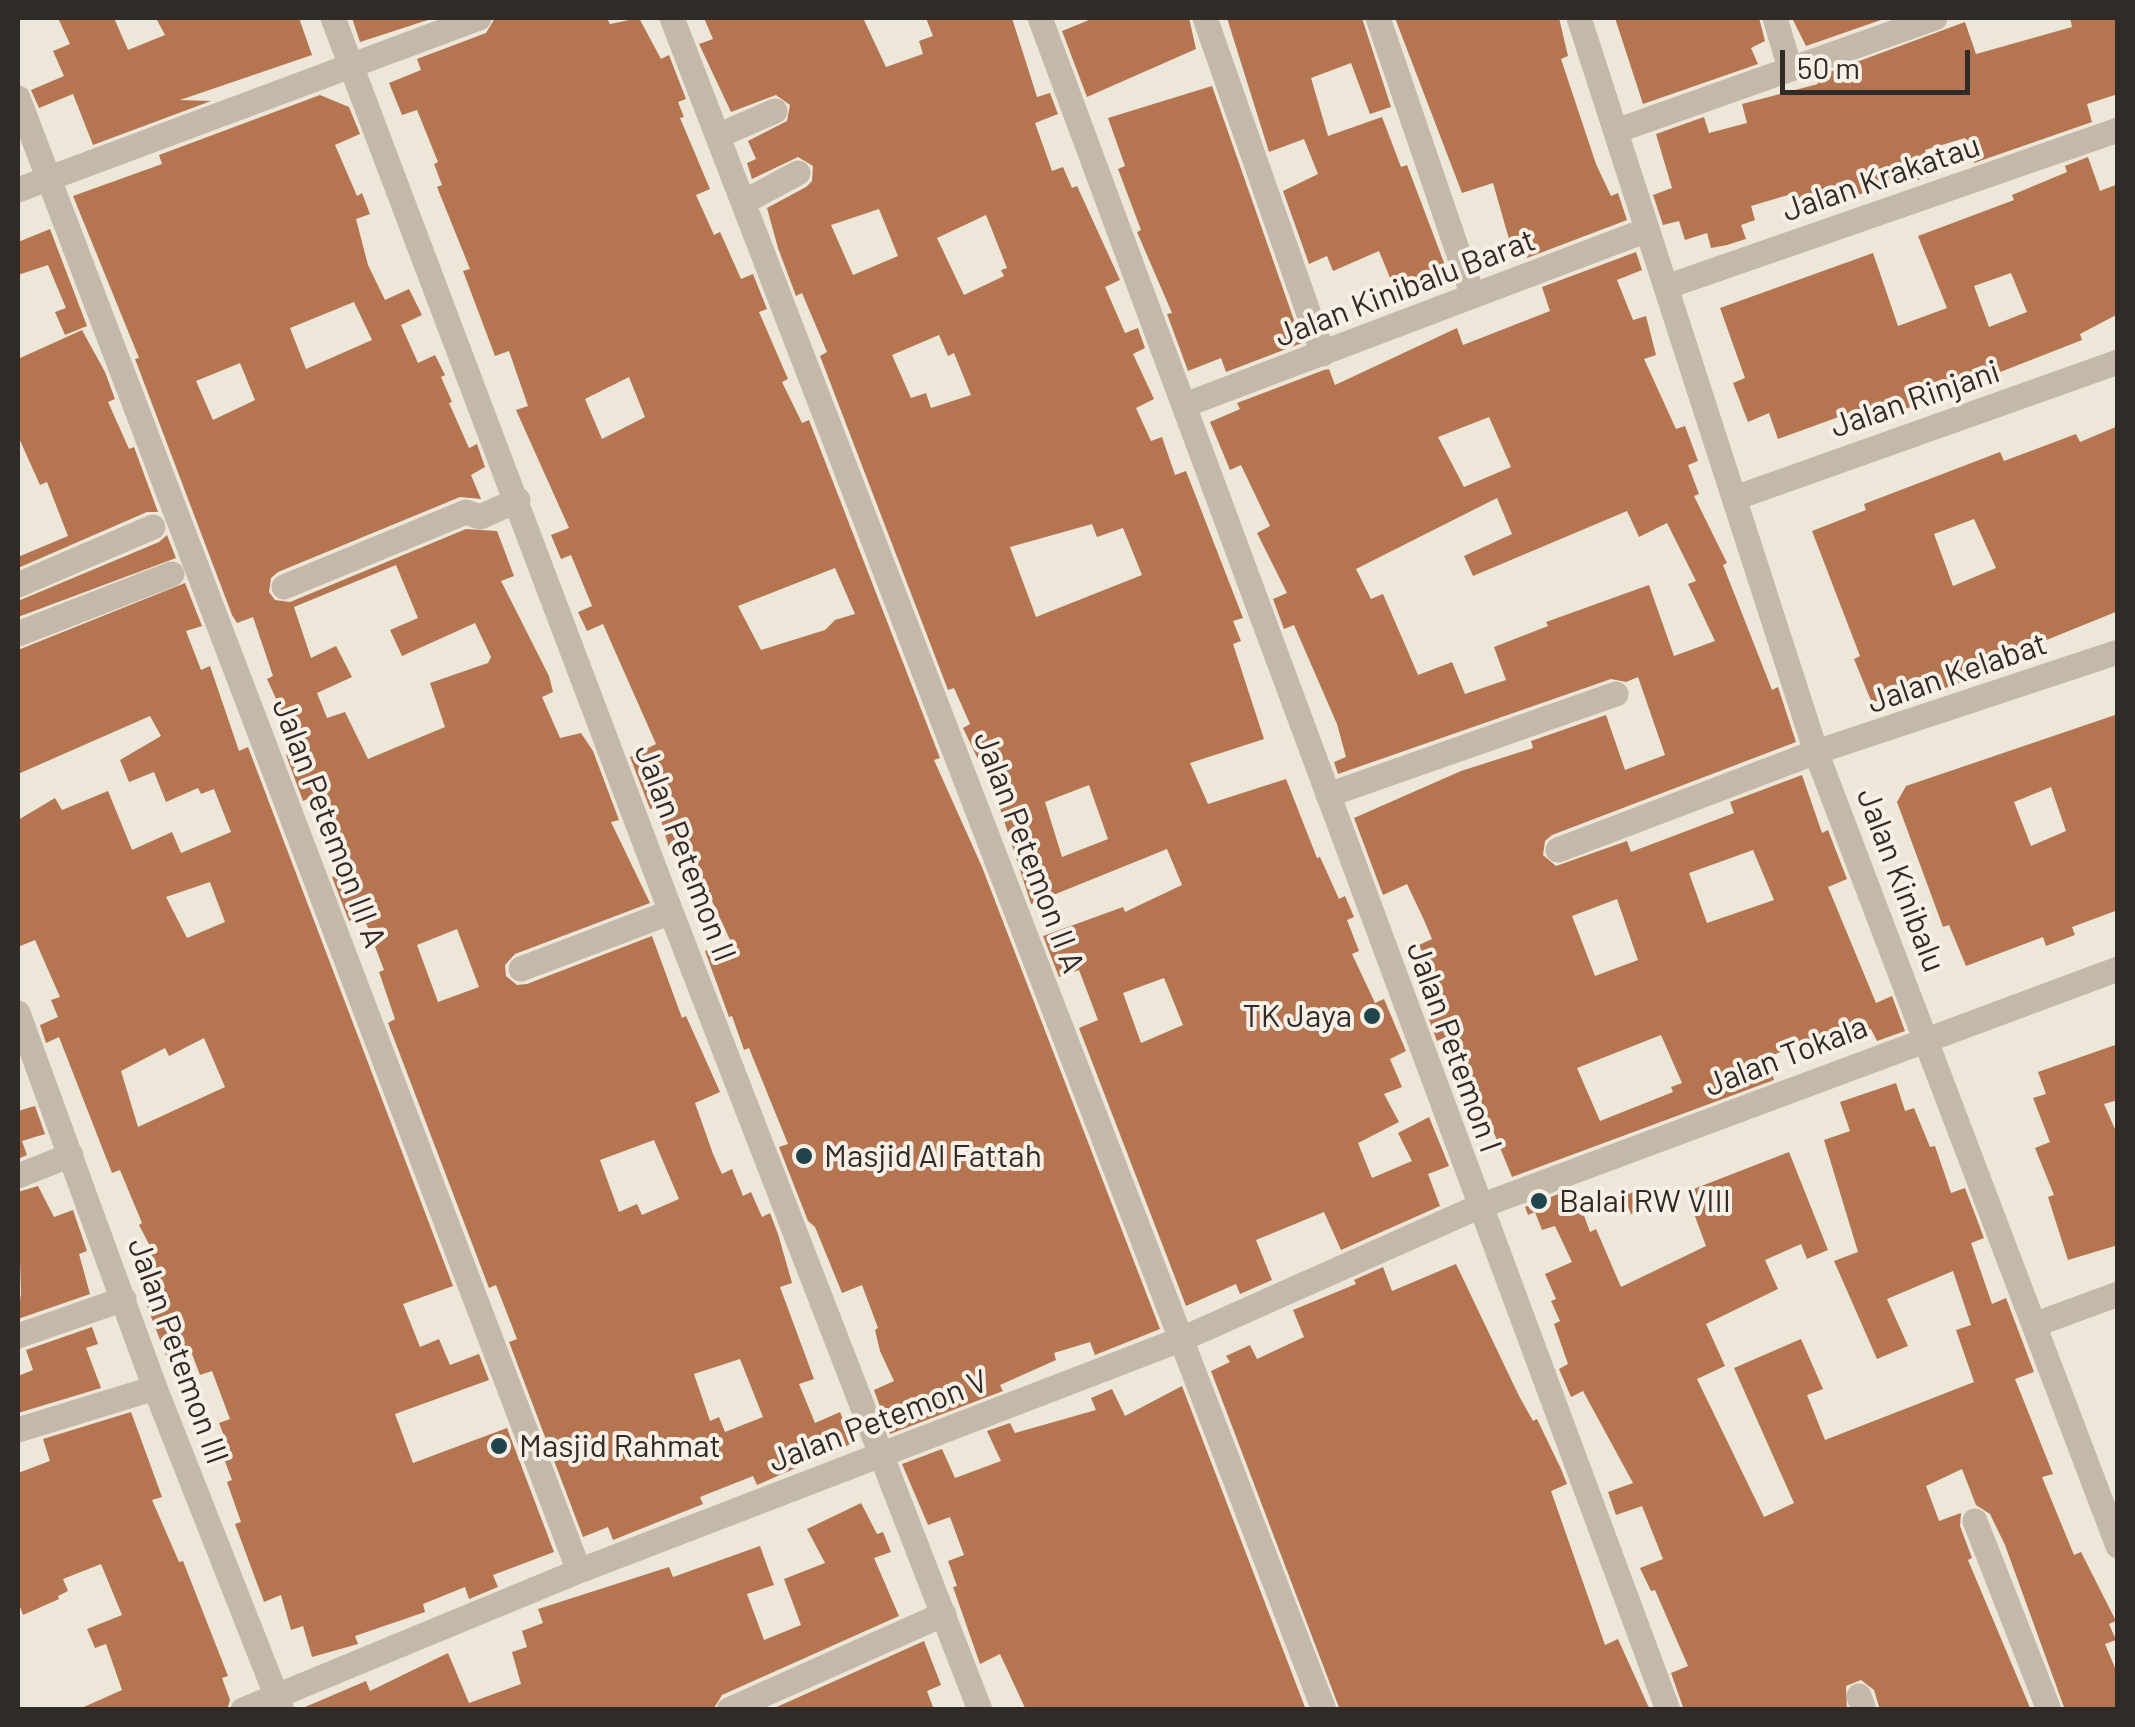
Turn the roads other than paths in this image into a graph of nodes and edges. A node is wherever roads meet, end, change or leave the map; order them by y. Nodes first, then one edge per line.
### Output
1 (333, 18) edge
2 (479, 18) edge
3 (672, 18) edge
4 (1040, 18) edge
5 (1205, 18) edge
6 (1378, 18) edge
7 (1580, 18) edge
8 (1775, 18) edge
9 (1935, 18) edge
10 (352, 68) junction
11 (1790, 68) junction
12 (18, 98) edge
13 (775, 111) dead end
14 (2118, 130) edge
15 (1616, 131) junction
16 (718, 136) junction
17 (798, 173) dead end
18 (49, 177) junction
19 (18, 190) edge
20 (744, 202) junction
21 (1648, 230) junction
22 (1666, 287) junction
23 (1472, 296) junction
24 (1323, 354) junction
25 (2118, 362) edge
26 (1185, 405) junction
27 (1734, 498) junction
28 (518, 500) junction
29 (153, 528) dead end
30 (172, 574) dead end
31 (18, 585) edge
32 (284, 587) dead end
33 (18, 634) edge
34 (2118, 652) edge
35 (1616, 694) dead end
36 (1816, 752) junction
37 (1328, 795) junction
38 (1558, 850) dead end
39 (671, 912) junction
40 (2118, 969) edge
41 (522, 970) dead end
42 (18, 1013) edge
43 (1928, 1038) junction
44 (71, 1155) junction
45 (18, 1176) edge
46 (1478, 1207) junction
47 (2118, 1294) edge
48 (124, 1298) junction
49 (2034, 1325) junction
50 (18, 1336) edge
51 (1182, 1339) junction
52 (155, 1388) junction
53 (18, 1430) edge
54 (884, 1454) junction
55 (1975, 1522) dead end
56 (2118, 1546) edge
57 (579, 1571) junction
58 (944, 1614) junction
59 (280, 1703) edge
60 (242, 1710) edge
61 (729, 1710) edge
62 (980, 1710) edge
63 (1324, 1710) edge
64 (1668, 1710) edge
65 (2049, 1710) edge

1 - 10 street, Jalan Petemon II
2 - 10 street
3 - 16 street, Jalan Petemon II A
4 - 26 street, Jalan Petemon I
5 - 24 street
6 - 23 street
7 - 15 street, Jalan Kinibalu
8 - 11 street
9 - 11 street
10 - 18 street
10 - 28 street, Jalan Petemon II
11 - 15 street
12 - 18 street, Jalan Petemon III A
13 - 16 street
14 - 22 street, Jalan Krakatau
15 - 21 street, Jalan Kinibalu
16 - 20 street, Jalan Petemon II A
17 - 20 street
18 - 19 street
18 - 57 street, Jalan Petemon III A
20 - 51 street, Jalan Petemon II A
21 - 22 street, Jalan Kinibalu
21 - 23 street, Jalan Kinibalu Barat
22 - 27 street, Jalan Kinibalu
23 - 24 street, Jalan Kinibalu Barat
24 - 26 street, Jalan Kinibalu Barat
25 - 27 street, Jalan Rinjani
26 - 37 street, Jalan Petemon I
27 - 36 street, Jalan Kinibalu
28 - 32 street
28 - 39 street, Jalan Petemon II
29 - 31 street
30 - 33 street
34 - 36 street, Jalan Kelabat
35 - 37 street
36 - 38 street, Jalan Kelabat
36 - 43 street, Jalan Kinibalu
37 - 46 street, Jalan Petemon I
39 - 41 street
39 - 54 street, Jalan Petemon II
40 - 43 street, Jalan Tokala
42 - 44 street, Jalan Petemon III
43 - 46 street, Jalan Tokala
43 - 49 street, Jalan Kinibalu
44 - 45 street
44 - 48 street, Jalan Petemon III
46 - 51 street, Jalan Petemon V
46 - 64 street, Jalan Petemon I
47 - 49 street
48 - 50 street
48 - 52 street, Jalan Petemon III
49 - 56 street, Jalan Kinibalu
51 - 54 street, Jalan Petemon V
51 - 63 street, Jalan Petemon II A
52 - 53 street
52 - 59 street, Jalan Petemon III
54 - 57 street, Jalan Petemon V
54 - 58 street, Jalan Petemon II
55 - 65 street
57 - 59 street, Jalan Petemon V
58 - 61 street
58 - 62 street, Jalan Petemon II
59 - 60 street, Jalan Petemon V

